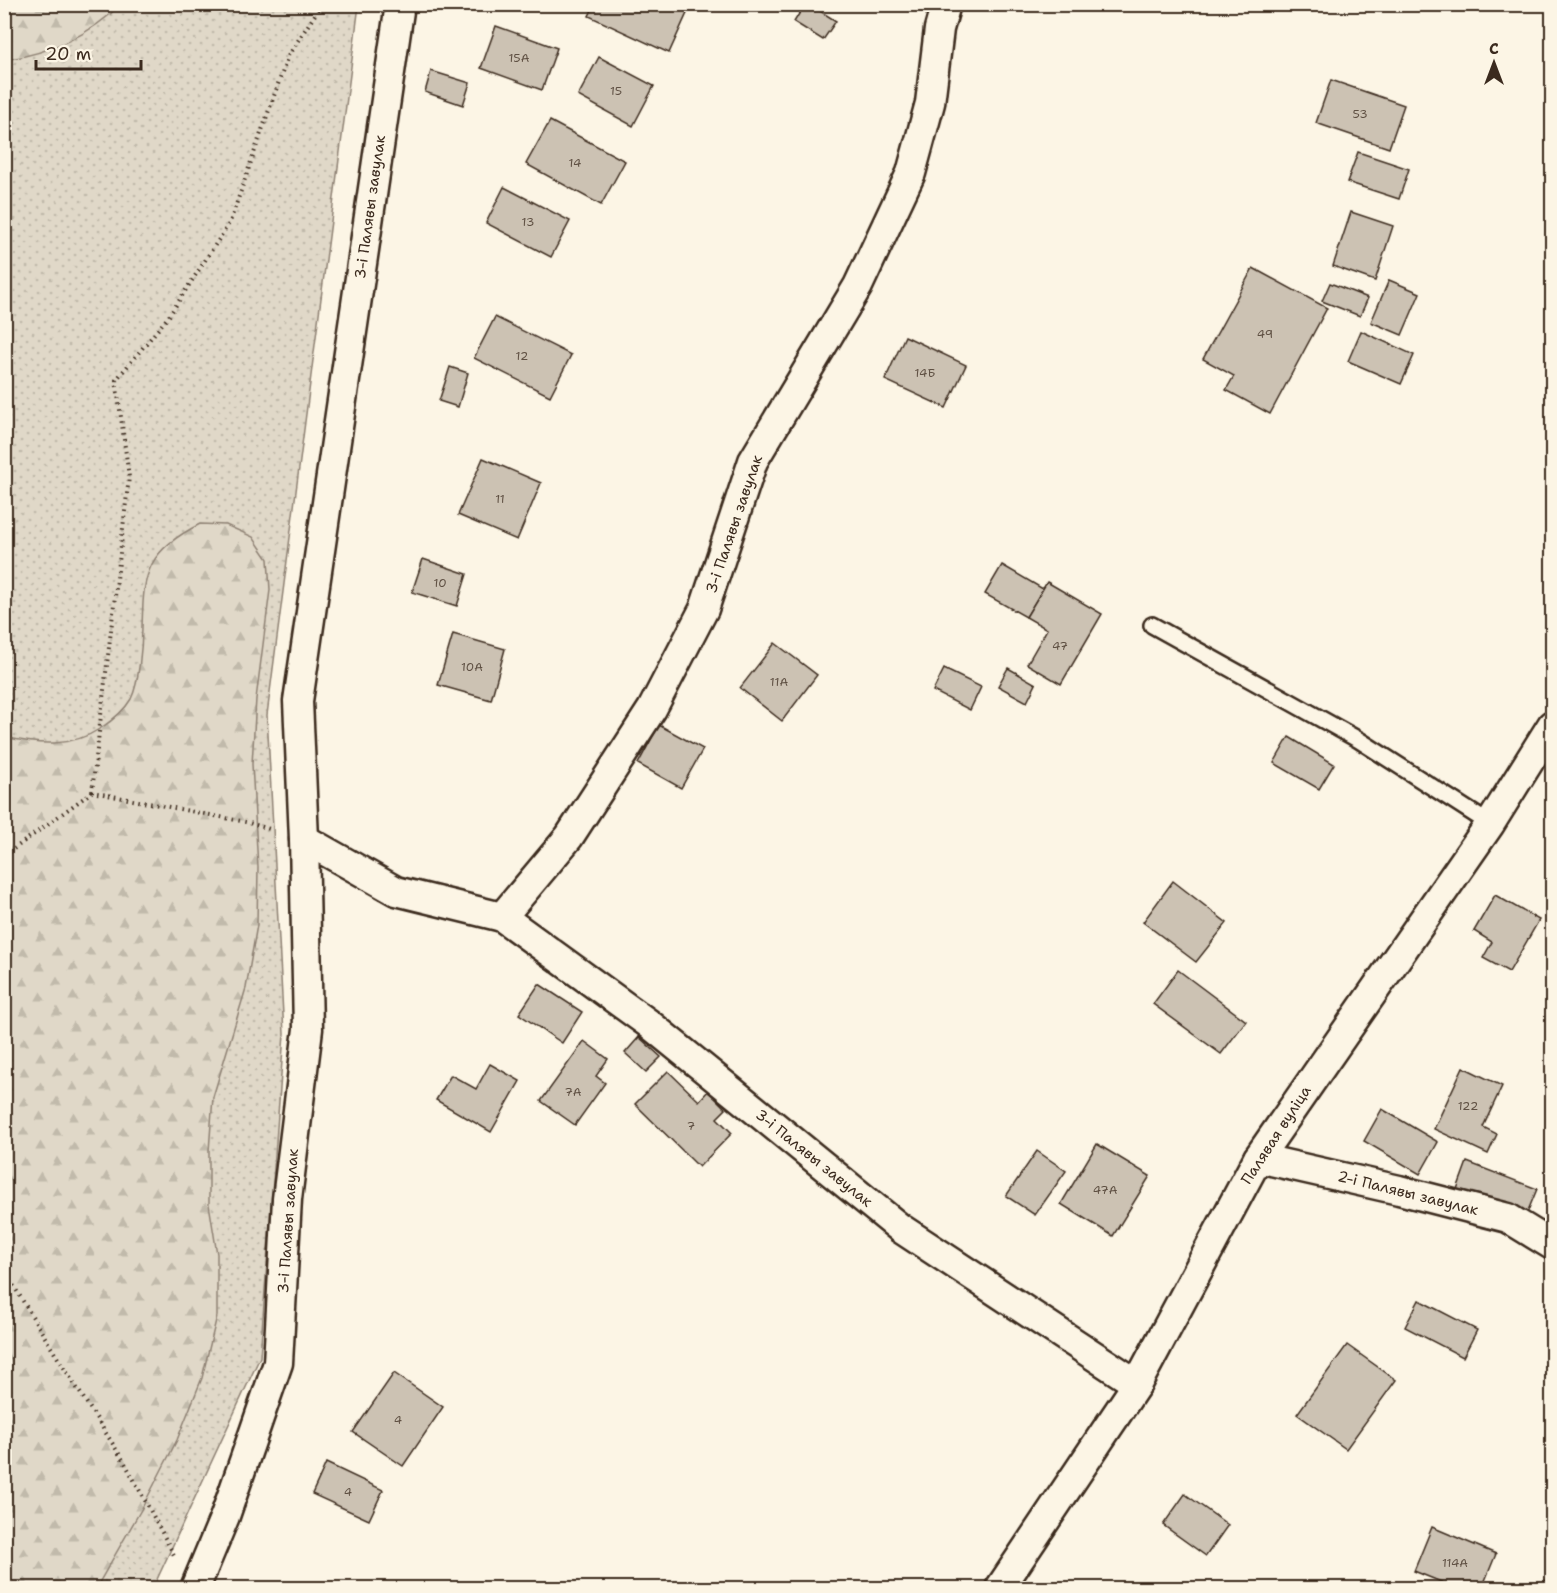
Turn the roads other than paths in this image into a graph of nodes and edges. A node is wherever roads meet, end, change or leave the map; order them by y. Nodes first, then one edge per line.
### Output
1 (400, 4) edge
2 (946, 4) edge
3 (1152, 625) dead end
4 (1552, 724) edge
5 (1490, 824) junction
6 (304, 839) junction
7 (502, 917) junction
8 (1258, 1158) junction
9 (1552, 1245) edge
10 (1137, 1384) junction
11 (195, 1588) edge
12 (1000, 1588) edge

1 - 6 street, 3-і Палявы завулак
2 - 7 street, 3-і Палявы завулак
3 - 5 lane
4 - 5 street, Палявая вуліца
5 - 8 street, Палявая вуліца
6 - 7 street, 3-і Палявы завулак
6 - 11 street, 3-і Палявы завулак
7 - 10 street, 3-і Палявы завулак
8 - 9 street, 2-і Палявы завулак
8 - 10 street, Палявая вуліца
10 - 12 street, Палявая вуліца

